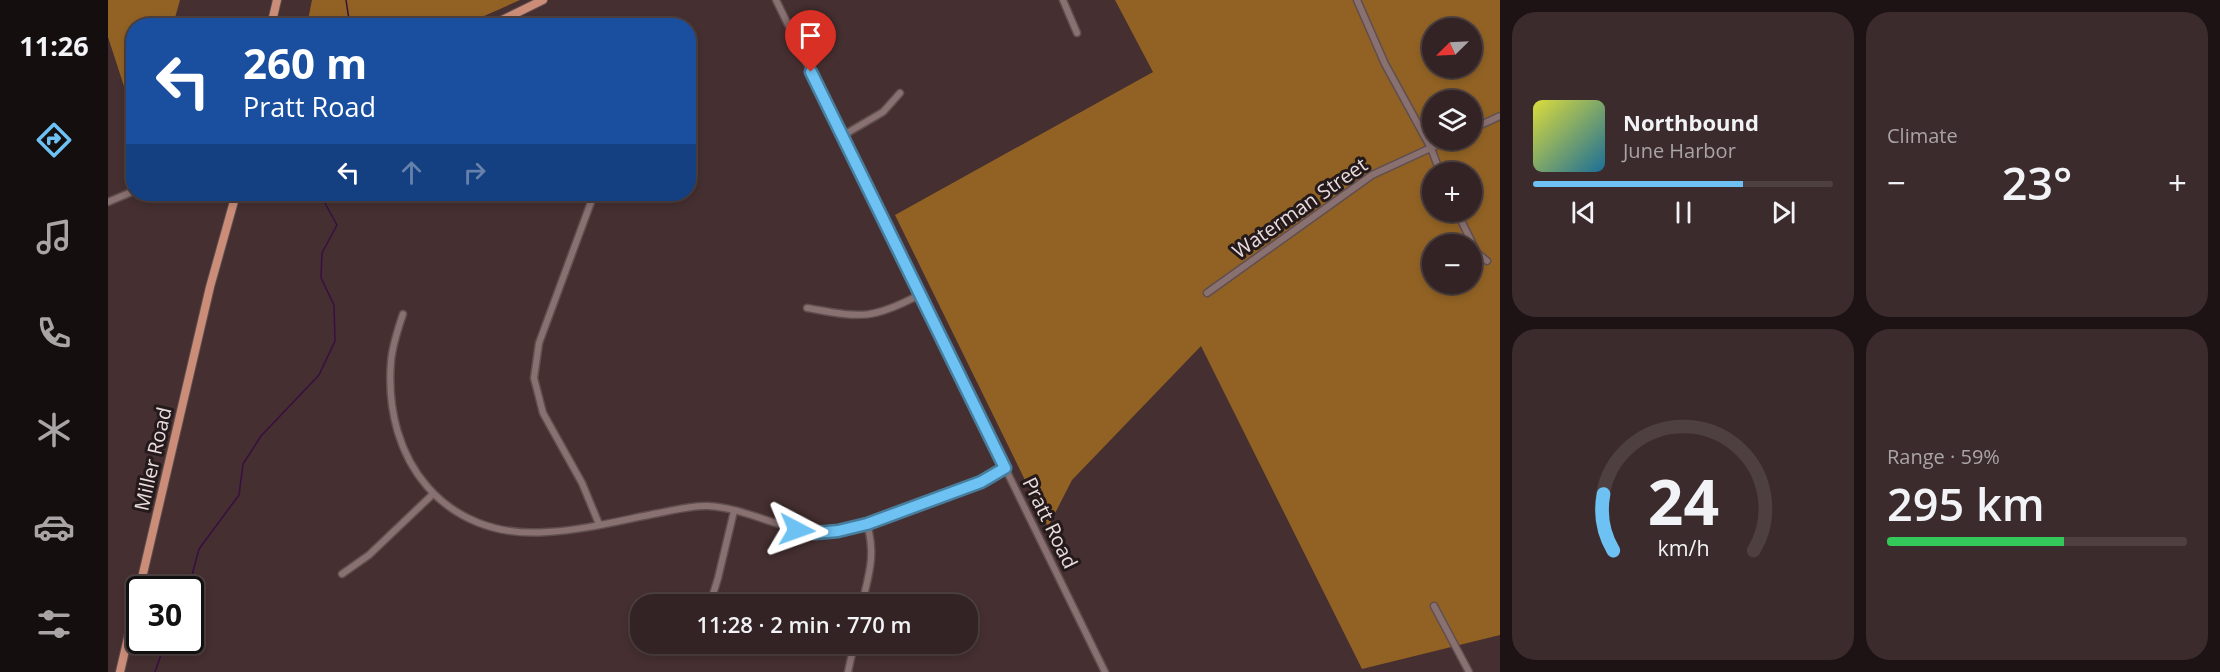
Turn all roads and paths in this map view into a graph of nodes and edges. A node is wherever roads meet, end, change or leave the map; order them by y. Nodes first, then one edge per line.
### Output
1 (277, 0) edge
2 (543, 0) edge
3 (776, 0) edge
4 (1063, 0) edge
5 (1357, 0) edge
6 (515, 14) junction
7 (273, 18) edge
8 (507, 18) edge
9 (518, 18) edge
10 (1077, 33) dead end
11 (900, 93) dead end
12 (1500, 116) edge
13 (1482, 124) edge
14 (1422, 132) edge
15 (842, 136) junction
16 (1427, 150) edge
17 (126, 194) edge
18 (230, 201) edge
19 (234, 201) edge
20 (591, 201) edge
21 (108, 202) edge
22 (1462, 222) edge
23 (219, 254) junction
24 (1487, 261) dead end
25 (1207, 293) dead end
26 (919, 296) junction
27 (807, 308) dead end
28 (403, 314) dead end
29 (1005, 468) junction
30 (433, 494) junction
31 (734, 511) junction
32 (599, 524) junction
33 (867, 524) junction
34 (342, 574) dead end
35 (713, 594) edge
36 (864, 594) edge
37 (1434, 606) dead end
38 (852, 654) edge
39 (120, 672) edge
40 (848, 672) edge
41 (1105, 672) edge
42 (1469, 672) edge

1 - 7 main road
2 - 6 main road
3 - 15 street, Pratt Road
4 - 10 street
5 - 14 street
6 - 8 main road
6 - 9 street
11 - 15 street
12 - 13 street
15 - 26 street, Pratt Road
16 - 25 street, Waterman Street
17 - 21 street
18 - 23 main road, Miller Road
19 - 23 main road, Miller Road
20 - 32 street
22 - 24 street
23 - 39 main road, Miller Road
26 - 27 street
26 - 29 street, Pratt Road
28 - 30 street
29 - 33 street
29 - 41 street, Pratt Road
30 - 32 street
30 - 34 street
31 - 32 street
31 - 33 street
31 - 35 street
33 - 36 street
37 - 42 street
38 - 40 street

